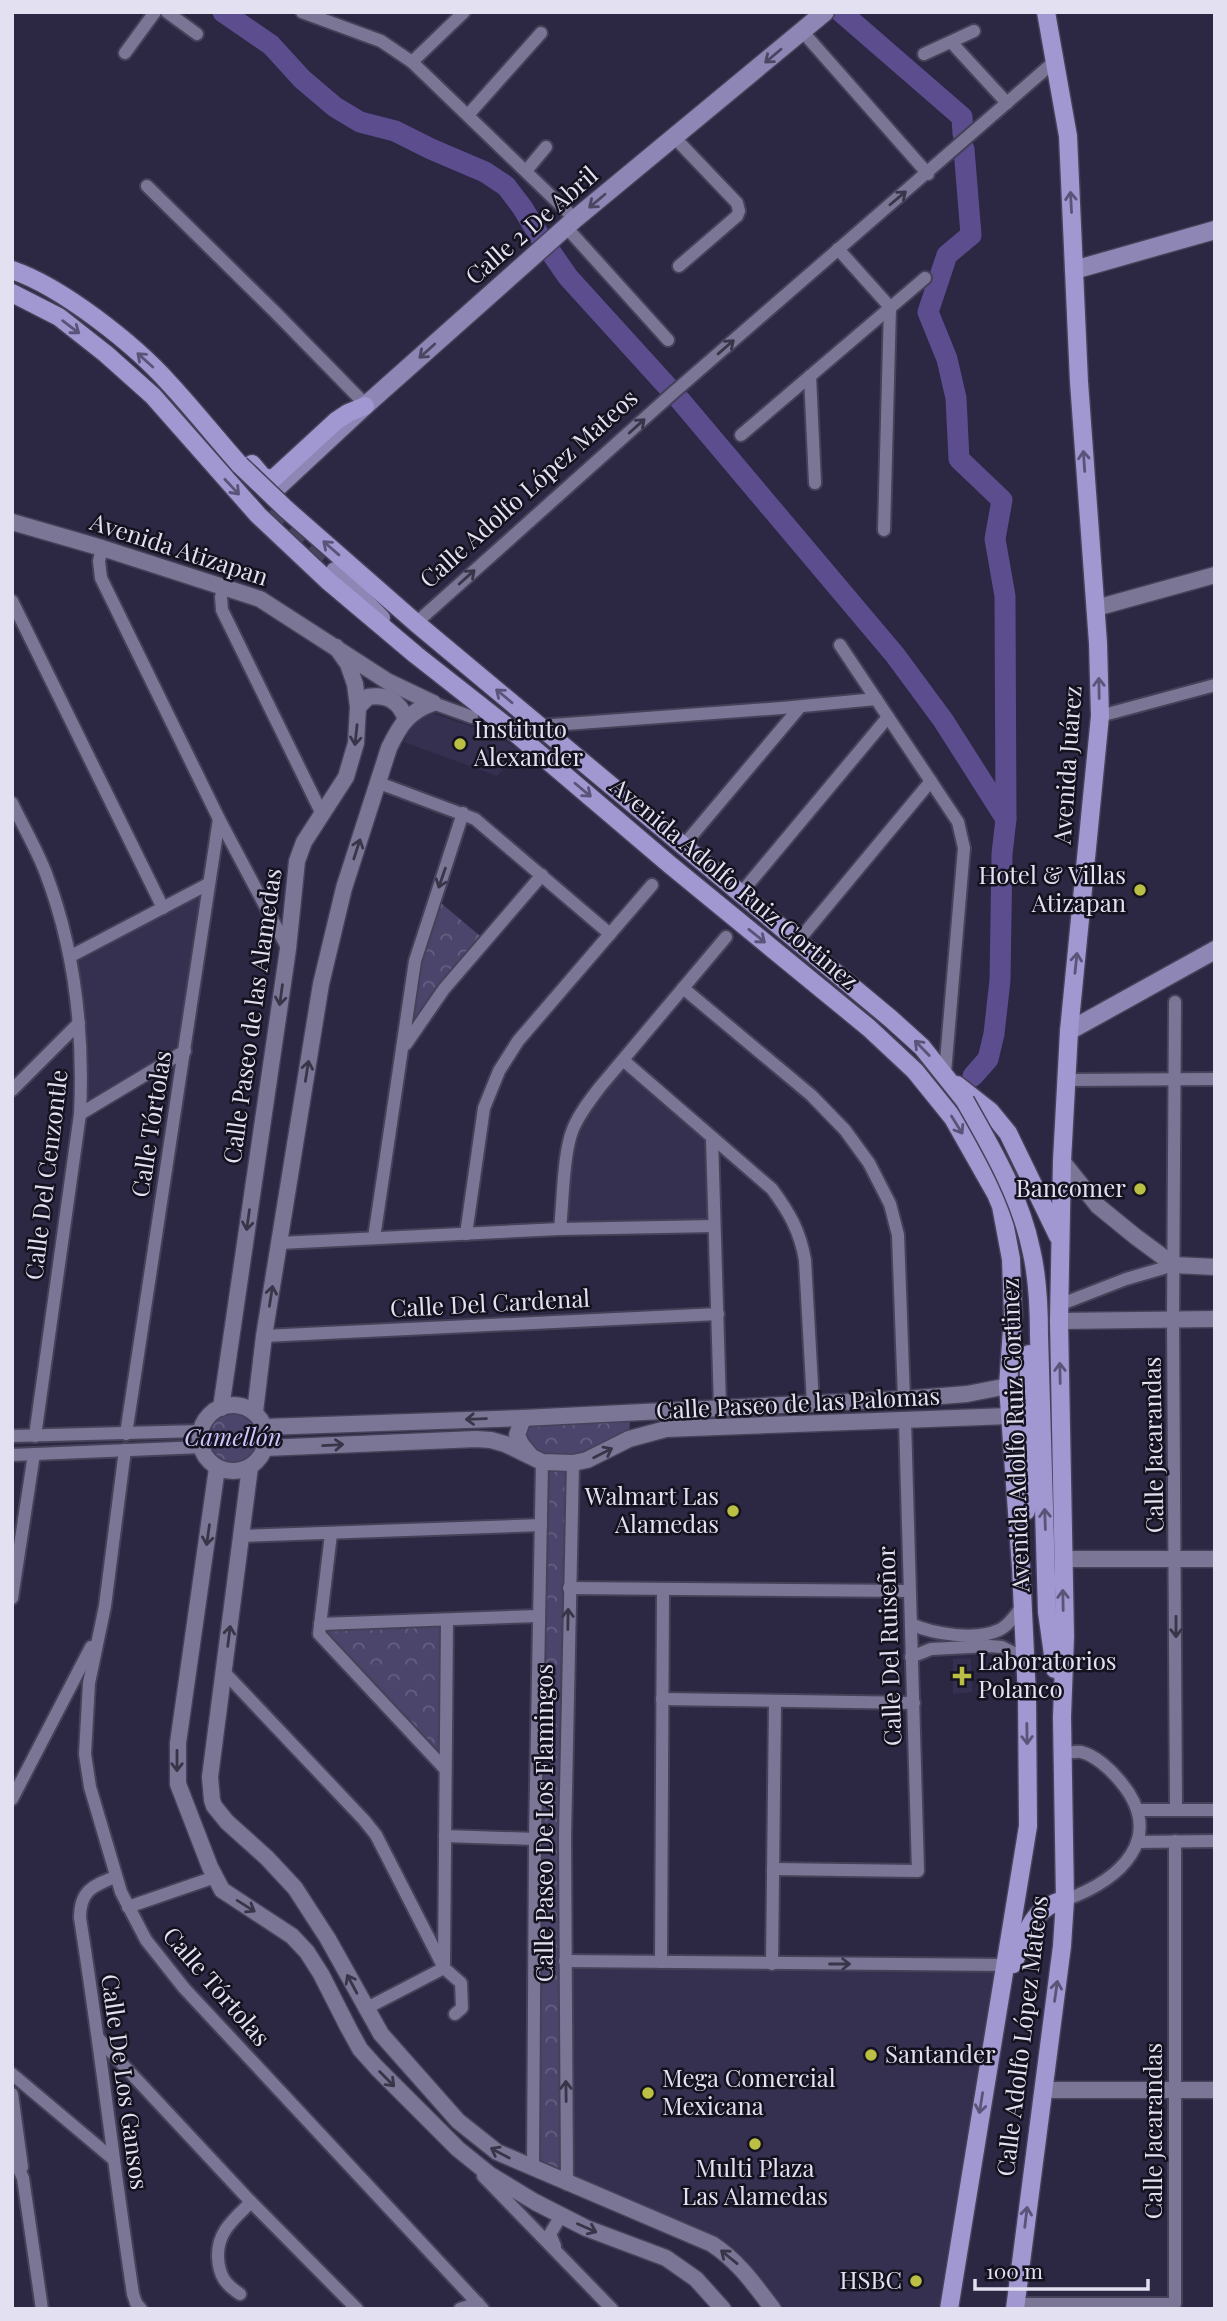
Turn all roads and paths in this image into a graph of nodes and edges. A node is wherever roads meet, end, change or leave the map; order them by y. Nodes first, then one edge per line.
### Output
1 (155, 12) edge
2 (167, 12) edge
3 (302, 12) edge
4 (464, 12) edge
5 (825, 12) edge
6 (1046, 12) edge
7 (802, 31) junction
8 (974, 31) dead end
9 (541, 33) dead end
10 (197, 34) dead end
11 (951, 42) junction
12 (125, 53) dead end
13 (924, 54) dead end
14 (1055, 61) junction
15 (412, 62) junction
16 (1007, 103) junction
17 (468, 115) junction
18 (674, 137) junction
19 (546, 147) dead end
20 (526, 171) junction
21 (928, 174) junction
22 (146, 186) dead end
23 (571, 223) junction
24 (1215, 230) edge
25 (838, 249) junction
26 (1073, 250) junction
27 (1093, 264) junction
28 (679, 267) dead end
29 (12, 270) edge
30 (1073, 270) junction
31 (925, 278) dead end
32 (12, 293) edge
33 (890, 307) junction
34 (668, 340) dead end
35 (810, 376) junction
36 (169, 382) junction
37 (366, 405) junction
38 (741, 435) dead end
39 (815, 483) dead end
40 (279, 486) tunnel mouth
41 (12, 522) edge
42 (884, 530) dead end
43 (102, 548) junction
44 (335, 571) tunnel mouth
45 (1215, 575) edge
46 (224, 586) junction
47 (12, 601) edge
48 (1096, 608) junction
49 (416, 623) junction
50 (840, 645) dead end
51 (336, 647) junction
52 (416, 655) junction
53 (1215, 685) edge
54 (876, 699) junction
55 (433, 704) junction
56 (358, 707) junction
57 (800, 707) junction
58 (1100, 716) junction
59 (472, 717) dead end
60 (888, 717) junction
61 (406, 719) junction
62 (539, 726) junction
63 (931, 780) junction
64 (379, 783) junction
65 (12, 803) edge
66 (463, 813) junction
67 (322, 814) junction
68 (219, 820) junction
69 (683, 846) junction
70 (542, 874) junction
71 (208, 884) junction
72 (652, 885) dead end
73 (741, 894) junction
74 (163, 908) junction
75 (610, 934) junction
76 (726, 937) dead end
77 (798, 941) junction
78 (288, 949) junction
79 (1215, 950) edge
80 (71, 956) junction
81 (683, 988) junction
82 (1175, 1002) dead end
83 (79, 1023) junction
84 (1069, 1031) junction
85 (404, 1047) junction
86 (185, 1051) junction
87 (622, 1060) junction
88 (948, 1078) junction
89 (1175, 1079) junction
90 (1215, 1079) edge
91 (1067, 1080) junction
92 (12, 1090) edge
93 (80, 1114) junction
94 (712, 1138) junction
95 (1062, 1161) junction
96 (1038, 1194) junction
97 (1001, 1206) junction
98 (714, 1226) junction
99 (560, 1229) junction
100 (466, 1234) junction
101 (374, 1238) junction
102 (280, 1243) junction
103 (1061, 1243) junction
104 (1174, 1265) junction
105 (1215, 1267) edge
106 (1059, 1313) junction
107 (718, 1314) junction
108 (1173, 1319) junction
109 (1215, 1319) edge
110 (264, 1336) junction
111 (1008, 1386) junction
112 (967, 1394) junction
113 (904, 1399) junction
114 (813, 1404) junction
115 (720, 1407) junction
116 (221, 1408) junction
117 (255, 1412) junction
118 (620, 1412) junction
119 (1009, 1416) junction
120 (523, 1418) junction
121 (971, 1418) junction
122 (905, 1420) junction
123 (265, 1427) junction
124 (126, 1434) junction
125 (12, 1436) edge
126 (35, 1436) junction
127 (200, 1439) junction
128 (629, 1439) junction
129 (265, 1448) junction
130 (125, 1450) junction
131 (34, 1454) junction
132 (12, 1455) edge
133 (536, 1459) junction
134 (573, 1463) junction
135 (250, 1467) junction
136 (217, 1468) junction
137 (541, 1525) junction
138 (331, 1534) junction
139 (240, 1536) junction
140 (1063, 1559) junction
141 (1176, 1559) junction
142 (1215, 1559) edge
143 (1021, 1568) junction
144 (569, 1588) junction
145 (663, 1589) junction
146 (909, 1591) junction
147 (12, 1598) edge
148 (1022, 1606) junction
149 (538, 1616) junction
150 (447, 1621) junction
151 (320, 1624) junction
152 (911, 1624) junction
153 (1000, 1630) junction
154 (97, 1636) junction
155 (1002, 1647) junction
156 (911, 1657) junction
157 (1025, 1663) junction
158 (225, 1673) junction
159 (662, 1699) junction
160 (775, 1702) junction
161 (914, 1703) junction
162 (1062, 1717) junction
163 (1064, 1753) junction
164 (445, 1769) junction
165 (12, 1799) edge
166 (212, 1800) junction
167 (188, 1809) junction
168 (1139, 1810) junction
169 (1176, 1810) junction
170 (1215, 1810) edge
171 (445, 1836) junction
172 (535, 1839) junction
173 (1175, 1841) junction
174 (1215, 1841) edge
175 (1137, 1842) junction
176 (773, 1869) junction
177 (115, 1877) junction
178 (215, 1877) junction
179 (1065, 1900) junction
180 (128, 1907) junction
181 (328, 1939) junction
182 (307, 1952) junction
183 (565, 1961) junction
184 (661, 1962) junction
185 (772, 1964) junction
186 (1007, 1965) junction
187 (444, 1968) junction
188 (1003, 1988) junction
189 (365, 2009) junction
190 (455, 2014) dead end
191 (99, 2039) junction
192 (12, 2074) edge
193 (1043, 2090) junction
194 (1176, 2090) junction
195 (1215, 2090) edge
196 (12, 2094) edge
197 (457, 2149) junction
198 (12, 2155) edge
199 (113, 2159) junction
200 (533, 2169) junction
201 (23, 2178) junction
202 (567, 2184) junction
203 (251, 2202) junction
204 (561, 2216) junction
205 (558, 2252) junction
206 (240, 2294) dead end
207 (481, 2306) edge
208 (1015, 2306) edge
209 (42, 2309) edge
210 (141, 2309) edge
211 (357, 2309) edge
212 (460, 2309) edge
213 (612, 2309) edge
214 (723, 2309) edge
215 (773, 2309) edge
216 (948, 2309) edge

1 - 12 street
2 - 10 street
3 - 15 street
4 - 15 street
5 - 7 main road, Calle 2 De Abril
6 - 14 main road, Avenida Juárez
7 -> 18 main road, Calle 2 De Abril
7 - 21 street
8 - 11 street
9 - 17 street
11 - 13 street
11 - 16 street
14 - 16 street, Calle Adolfo López Mateos
26 -> 14 main road, Avenida Juárez
15 - 17 street
16 - 21 street, Calle Adolfo López Mateos
17 - 20 street
18 -> 23 main road, Calle 2 De Abril
18 - 28 street
19 - 20 street
20 - 23 street
25 -> 21 street, Calle Adolfo López Mateos
22 - 37 street
23 - 34 street
23 -> 37 main road, Calle 2 De Abril
24 - 27 main road
25 - 33 street
49 -> 25 street, Calle Adolfo López Mateos
26 - 27 main road
26 - 30 main road, Avenida Juárez
27 - 30 main road
36 -> 29 main road
48 -> 30 main road, Avenida Juárez
31 - 33 street
32 -> 52 main road, Avenida Adolfo Ruiz Cortinez
33 - 35 street
33 - 42 street
35 - 38 street
35 - 39 street
36 - 37 main road
49 -> 36 main road, Avenida Adolfo Ruiz Cortinez, bridge
37 - 40 main road, Calle 2 De Abril
41 - 43 street, Avenida Atizapan
43 - 46 street, Avenida Atizapan
43 - 68 street
44 - 52 main road
45 - 48 street
46 - 51 street, Avenida Atizapan
46 - 67 street
47 - 74 street
58 -> 48 main road, Avenida Juárez
62 -> 49 main road, Avenida Adolfo Ruiz Cortinez
50 - 54 street
51 - 55 street, Avenida Atizapan
51 - 56 street, Calle Paseo de las Alamedas
52 -> 97 main road, Avenida Adolfo Ruiz Cortinez
53 - 58 street
54 - 57 street
54 - 60 street
55 - 59 street, Avenida Atizapan
55 - 61 street
56 - 61 street
56 -> 67 street, Calle Paseo de las Alamedas
57 - 62 street
57 - 69 street
84 -> 58 main road, Avenida Juárez
60 - 63 street
60 - 73 street
61 - 64 street
62 - 69 main road, Avenida Adolfo Ruiz Cortinez
63 - 77 street
63 - 88 street
64 - 66 street
102 -> 64 street
65 - 80 street, Calle Del Cenzontle
66 - 70 street
66 -> 85 street
67 - 78 street, Calle Paseo de las Alamedas
68 - 71 street, Calle Tórtolas
68 - 78 street
69 - 73 main road, Avenida Adolfo Ruiz Cortinez
70 - 75 street
70 - 85 street
71 - 74 street
71 - 86 street, Calle Tórtolas
72 - 75 street
73 - 77 main road, Avenida Adolfo Ruiz Cortinez
74 - 80 street
75 - 100 street
76 - 81 street
88 -> 77 main road, Avenida Adolfo Ruiz Cortinez
78 -> 116 street, Calle Paseo de las Alamedas
79 - 84 main road
80 - 83 street, Calle Del Cenzontle
81 - 87 street
81 - 113 street
82 - 89 street, Calle Jacarandas
83 - 92 street
83 - 93 street, Calle Del Cenzontle
84 - 91 main road, Avenida Juárez
85 - 101 street
86 - 93 street
86 - 124 street, Calle Tórtolas
87 - 94 street
87 - 99 street
88 - 96 main road
162 -> 88 main road, Avenida Adolfo Ruiz Cortinez, bridge
89 - 90 street
89 - 91 street
89 - 104 street, Calle Jacarandas
91 - 95 main road, Avenida Juárez
93 - 126 street, Calle Del Cenzontle
94 - 98 street
94 - 114 street
95 - 103 main road, Avenida Juárez
95 - 104 street
96 - 97 main road
96 - 103 main road
97 - 111 main road, Avenida Adolfo Ruiz Cortinez
98 - 99 street
98 - 107 street
99 - 100 street
100 - 101 street
101 - 102 street
110 -> 102 street
103 - 106 main road, Avenida Juárez
104 - 105 street
104 - 106 street
104 - 108 street, Calle Jacarandas
106 - 108 street
140 -> 106 main road, Calle Adolfo López Mateos
106 - 143 main road
107 - 110 street, Calle Del Cardenal
107 - 115 street
108 - 109 street
108 - 141 street, Calle Jacarandas
110 - 117 street
111 - 112 street, Calle Paseo de las Palomas
111 - 119 main road, Calle Adolfo López Mateos
112 - 113 street, Calle Paseo de las Palomas
112 - 121 street
113 - 114 street, Calle Paseo de las Palomas
114 - 115 street, Calle Paseo de las Palomas
115 - 118 street, Calle Paseo de las Palomas
116 - 117 street
116 - 127 street
117 - 123 street
118 - 120 street, Calle Paseo de las Palomas
118 - 128 street
119 - 121 street, Calle Paseo de las Palomas
119 - 143 main road, Calle Adolfo López Mateos
120 -> 123 street, Calle Paseo de las Palomas
120 - 133 street
121 - 122 street, Calle Paseo de las Palomas
122 - 128 street, Calle Paseo de las Palomas
122 - 146 street, Calle Del Ruiseñor
123 - 129 street
124 - 126 street
124 - 127 street
125 - 126 street
127 - 130 street
127 - 136 street
134 -> 128 street, Calle Paseo de las Palomas
129 -> 133 street, Calle Paseo de las Palomas
129 - 135 street
130 - 131 street
130 - 154 street, Calle Tórtolas
131 - 132 street
131 - 147 street
133 - 134 street, Calle Paseo de las Palomas
133 - 137 street, Calle Paseo De Los Flamingos
134 - 144 street, Calle Paseo De Los Flamingos
135 - 136 street
135 - 139 street
136 -> 167 street
137 - 138 street
137 - 149 street, Calle Paseo De Los Flamingos
138 - 139 street
138 - 151 street
158 -> 139 street
140 - 141 street
162 -> 140 main road, Calle Adolfo López Mateos
141 - 142 street
141 -> 169 street, Calle Jacarandas
143 - 148 main road, Calle Adolfo López Mateos
144 - 145 street
183 -> 144 street, Calle Paseo De Los Flamingos
145 - 146 street
145 - 159 street
146 - 152 street, Calle Del Ruiseñor
148 - 153 street
148 - 157 main road, Calle Adolfo López Mateos
149 - 150 street
149 - 172 street, Calle Paseo De Los Flamingos
150 - 151 street
150 - 164 street
151 - 164 street
152 - 153 street
152 - 156 street, Calle Del Ruiseñor
153 - 155 street
154 - 165 street
154 - 177 street, Calle Tórtolas
155 - 156 street
155 - 157 street
156 - 161 street, Calle Del Ruiseñor
157 -> 186 main road, Calle Adolfo López Mateos
158 - 166 street
158 - 187 street
159 - 160 street
159 - 184 street
160 - 161 street
160 - 176 street
161 - 176 street, Calle Del Ruiseñor
162 - 163 main road, Calle Adolfo López Mateos
163 - 168 street
163 - 179 main road, Calle Adolfo López Mateos
164 - 171 street
166 - 167 street
166 - 181 street
167 - 178 street
168 - 169 street
168 - 175 street
169 - 170 street
171 - 172 street
171 - 187 street
172 - 200 street, Calle Paseo De Los Flamingos
173 - 174 street
173 - 175 street
173 - 194 street, Calle Jacarandas
175 - 179 street
176 - 185 street
177 - 180 street, Calle Tórtolas
177 - 191 street, Calle De Los Gansos
178 - 180 street
178 -> 182 street
179 - 188 main road
193 -> 179 main road, Calle Adolfo López Mateos
180 - 207 street, Calle Tórtolas
181 - 182 street
189 -> 181 street
182 -> 197 street
183 - 184 street
202 -> 183 street, Calle Paseo De Los Flamingos
184 - 185 street
185 -> 186 street
186 - 188 main road, Calle Adolfo López Mateos
187 - 189 street
187 - 190 street
188 -> 216 main road, Calle Adolfo López Mateos
200 -> 189 street
191 - 199 street, Calle De Los Gansos
191 - 203 street
192 - 199 street
193 - 194 street
208 -> 193 main road, Calle Adolfo López Mateos
194 - 195 street
194 - 208 street, Calle Jacarandas
196 - 201 street
197 - 204 street
197 - 205 street
198 - 201 street
199 - 210 street, Calle De Los Gansos
200 - 202 street
201 - 209 street
215 -> 202 street
203 - 206 street
203 - 211 street
204 - 205 street
204 -> 214 street
205 - 213 street
207 - 212 street

